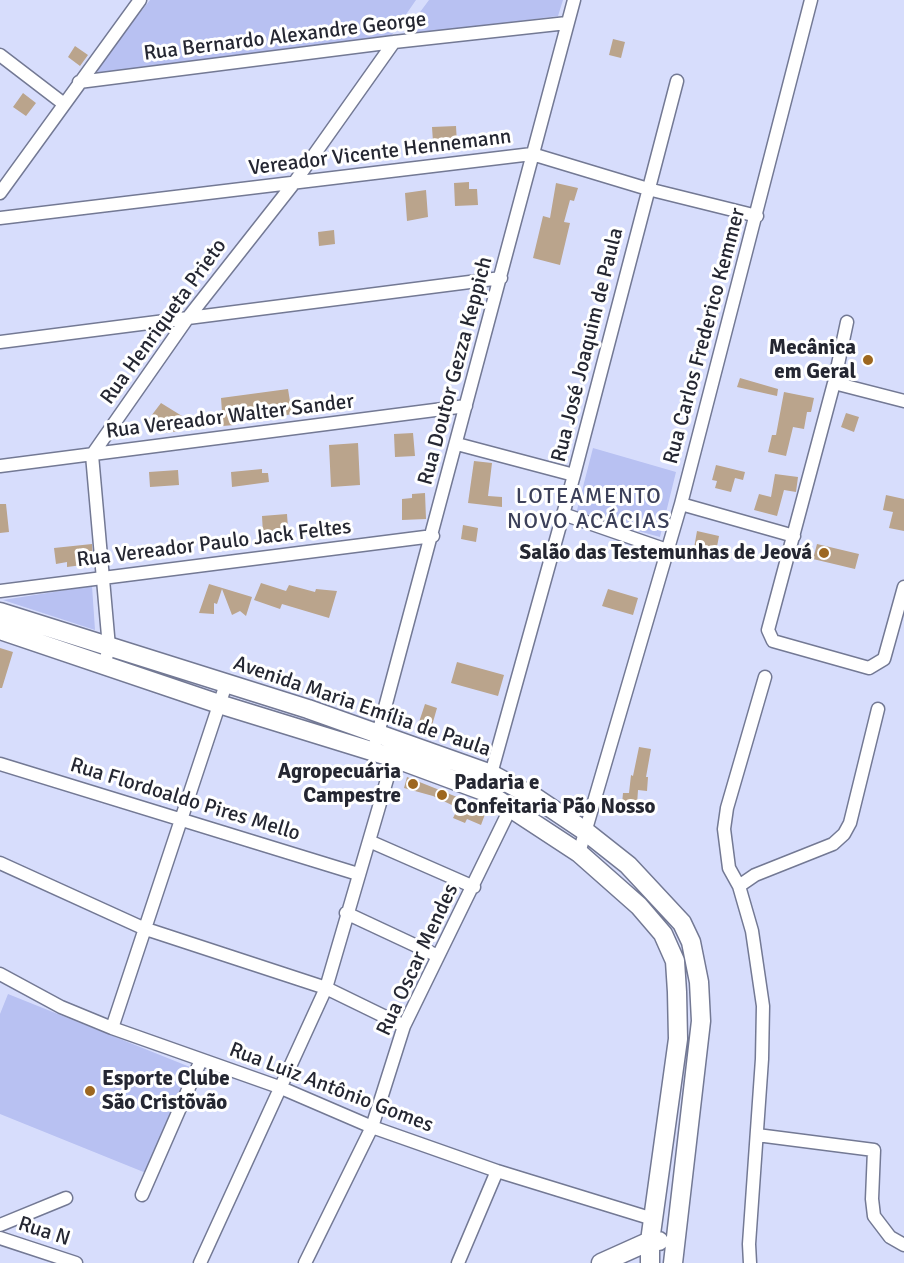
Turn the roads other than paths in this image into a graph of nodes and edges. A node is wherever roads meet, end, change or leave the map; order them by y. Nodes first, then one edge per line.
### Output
1 (574, 0) edge
2 (811, 0) edge
3 (136, 1) edge
4 (567, 23) junction
5 (394, 42) junction
6 (0, 55) edge
7 (677, 81) dead end
8 (79, 82) junction
9 (64, 104) junction
10 (532, 154) junction
11 (294, 183) junction
12 (648, 189) junction
13 (0, 193) edge
14 (757, 216) junction
15 (0, 218) edge
16 (501, 278) junction
17 (187, 319) junction
18 (847, 322) dead end
19 (0, 342) edge
20 (834, 383) junction
21 (904, 400) edge
22 (466, 406) junction
23 (457, 444) junction
24 (92, 455) junction
25 (0, 466) edge
26 (574, 475) junction
27 (681, 504) junction
28 (563, 514) junction
29 (433, 536) junction
30 (794, 536) junction
31 (667, 550) junction
32 (105, 577) junction
33 (904, 587) edge
34 (0, 591) edge
35 (0, 612) edge
36 (0, 630) edge
37 (109, 647) junction
38 (104, 666) junction
39 (765, 677) dead end
40 (226, 684) junction
41 (219, 704) junction
42 (878, 710) dead end
43 (378, 734) junction
44 (396, 750) junction
45 (372, 752) junction
46 (0, 764) edge
47 (489, 783) junction
48 (512, 807) junction
49 (181, 818) junction
50 (585, 831) junction
51 (369, 841) junction
52 (579, 853) junction
53 (0, 862) edge
54 (358, 874) junction
55 (739, 886) junction
56 (474, 887) junction
57 (346, 913) junction
58 (143, 928) junction
59 (438, 956) junction
60 (1, 977) edge
61 (326, 988) junction
62 (404, 1026) junction
63 (112, 1028) junction
64 (201, 1060) junction
65 (279, 1086) junction
66 (372, 1127) junction
67 (757, 1135) junction
68 (497, 1171) junction
69 (142, 1195) dead end
70 (66, 1198) dead end
71 (653, 1219) junction
72 (0, 1225) edge
73 (0, 1238) edge
74 (676, 1239) junction
75 (650, 1241) junction
76 (904, 1245) edge
77 (76, 1263) edge
78 (200, 1263) edge
79 (305, 1263) edge
80 (458, 1263) edge
81 (601, 1263) edge
82 (650, 1263) edge
83 (673, 1263) edge
84 (750, 1263) edge

1 - 4 street, Rua Doutor Gezza Keppich
2 - 14 street, Rua Carlos Frederico Kemmer
3 - 8 street
4 - 5 street, Rua Bernardo Alexandre George
4 - 10 street, Rua Doutor Gezza Keppich
5 - 8 street, Rua Bernardo Alexandre George
5 - 11 street, Rua Henriqueta Prieto
6 - 9 street
7 - 12 street, Rua José Joaquim de Paula
8 - 9 street
9 - 13 street
10 - 11 street, Vereador Vicente Hennemann
10 - 12 street, Vereador Vicente Hennemann
10 - 16 street, Rua Doutor Gezza Keppich
11 - 15 street, Vereador Vicente Hennemann
11 - 17 street, Rua Henriqueta Prieto
12 - 14 street, Vereador Vicente Hennemann
12 - 26 street, Rua José Joaquim de Paula
14 - 27 street, Rua Carlos Frederico Kemmer
16 - 17 street
16 - 22 street, Rua Doutor Gezza Keppich
17 - 19 street
17 - 24 street, Rua Henriqueta Prieto
18 - 20 street
20 - 21 street
20 - 30 street
22 - 23 street, Rua Doutor Gezza Keppich
22 - 24 street, Rua Vereador Walter Sander
23 - 26 street
23 - 29 street, Rua Doutor Gezza Keppich
24 - 25 street, Rua Vereador Walter Sander
24 - 32 street
26 - 28 street, Rua José Joaquim de Paula
27 - 30 street
27 - 31 street, Rua Carlos Frederico Kemmer
28 - 31 street
28 - 47 street, Rua José Joaquim de Paula
29 - 32 street, Rua Vereador Paulo Jack Feltes
29 - 43 street, Rua Doutor Gezza Keppich
30 - 33 street
31 - 50 street, Rua Carlos Frederico Kemmer
32 - 34 street, Rua Vereador Paulo Jack Feltes
32 - 37 street
35 - 37 main road, Avenida Maria Emília de Paula
36 - 38 main road, Avenida Maria Emília de Paula
37 - 38 street
37 - 40 main road, Avenida Maria Emília de Paula
38 - 41 main road, Avenida Maria Emília de Paula
39 - 55 street
40 - 41 street
40 - 43 main road, Avenida Maria Emília de Paula
41 - 45 main road, Avenida Maria Emília de Paula
41 - 49 street
42 - 55 street
43 - 44 main road, Avenida Maria Emília de Paula
43 - 45 street, Rua Doutor Gezza Keppich
44 - 45 main road, Avenida Maria Emília de Paula
44 - 47 main road, Avenida Maria Emília de Paula
44 - 51 street
46 - 49 street, Rua Flordoaldo Pires Mello
47 - 48 main road, Avenida Maria Emília de Paula
47 - 50 main road, Avenida Maria Emília de Paula
48 - 52 main road, Avenida Maria Emília de Paula
48 - 56 street, Rua Oscar Mendes
49 - 54 street, Rua Flordoaldo Pires Mello
49 - 58 street
50 - 52 street, Rua Carlos Frederico Kemmer
50 - 74 main road, Avenida Maria Emília de Paula
51 - 54 street
51 - 56 street
52 - 71 main road, Avenida Maria Emília de Paula
53 - 58 street
54 - 57 street
55 - 67 street
56 - 59 street, Rua Oscar Mendes
57 - 59 street
57 - 61 street
58 - 61 street
58 - 63 street
59 - 62 street, Rua Oscar Mendes
60 - 63 street, Rua Luiz Antônio Gomes
61 - 62 street
61 - 65 street
62 - 66 street, Rua Oscar Mendes
63 - 64 street, Rua Luiz Antônio Gomes
64 - 65 street, Rua Luiz Antônio Gomes
64 - 69 street
65 - 66 street, Rua Luiz Antônio Gomes
65 - 78 street
66 - 68 street, Rua Luiz Antônio Gomes
66 - 79 street, Rua Oscar Mendes
67 - 76 street
67 - 84 street
68 - 71 street, Rua Luiz Antônio Gomes
68 - 80 street
70 - 72 street
71 - 75 main road, Avenida Maria Emília de Paula
73 - 77 street, Rua N
74 - 75 main road
74 - 83 main road, Avenida Maria Emília de Paula
75 - 81 main road
75 - 82 main road, Avenida Maria Emília de Paula

